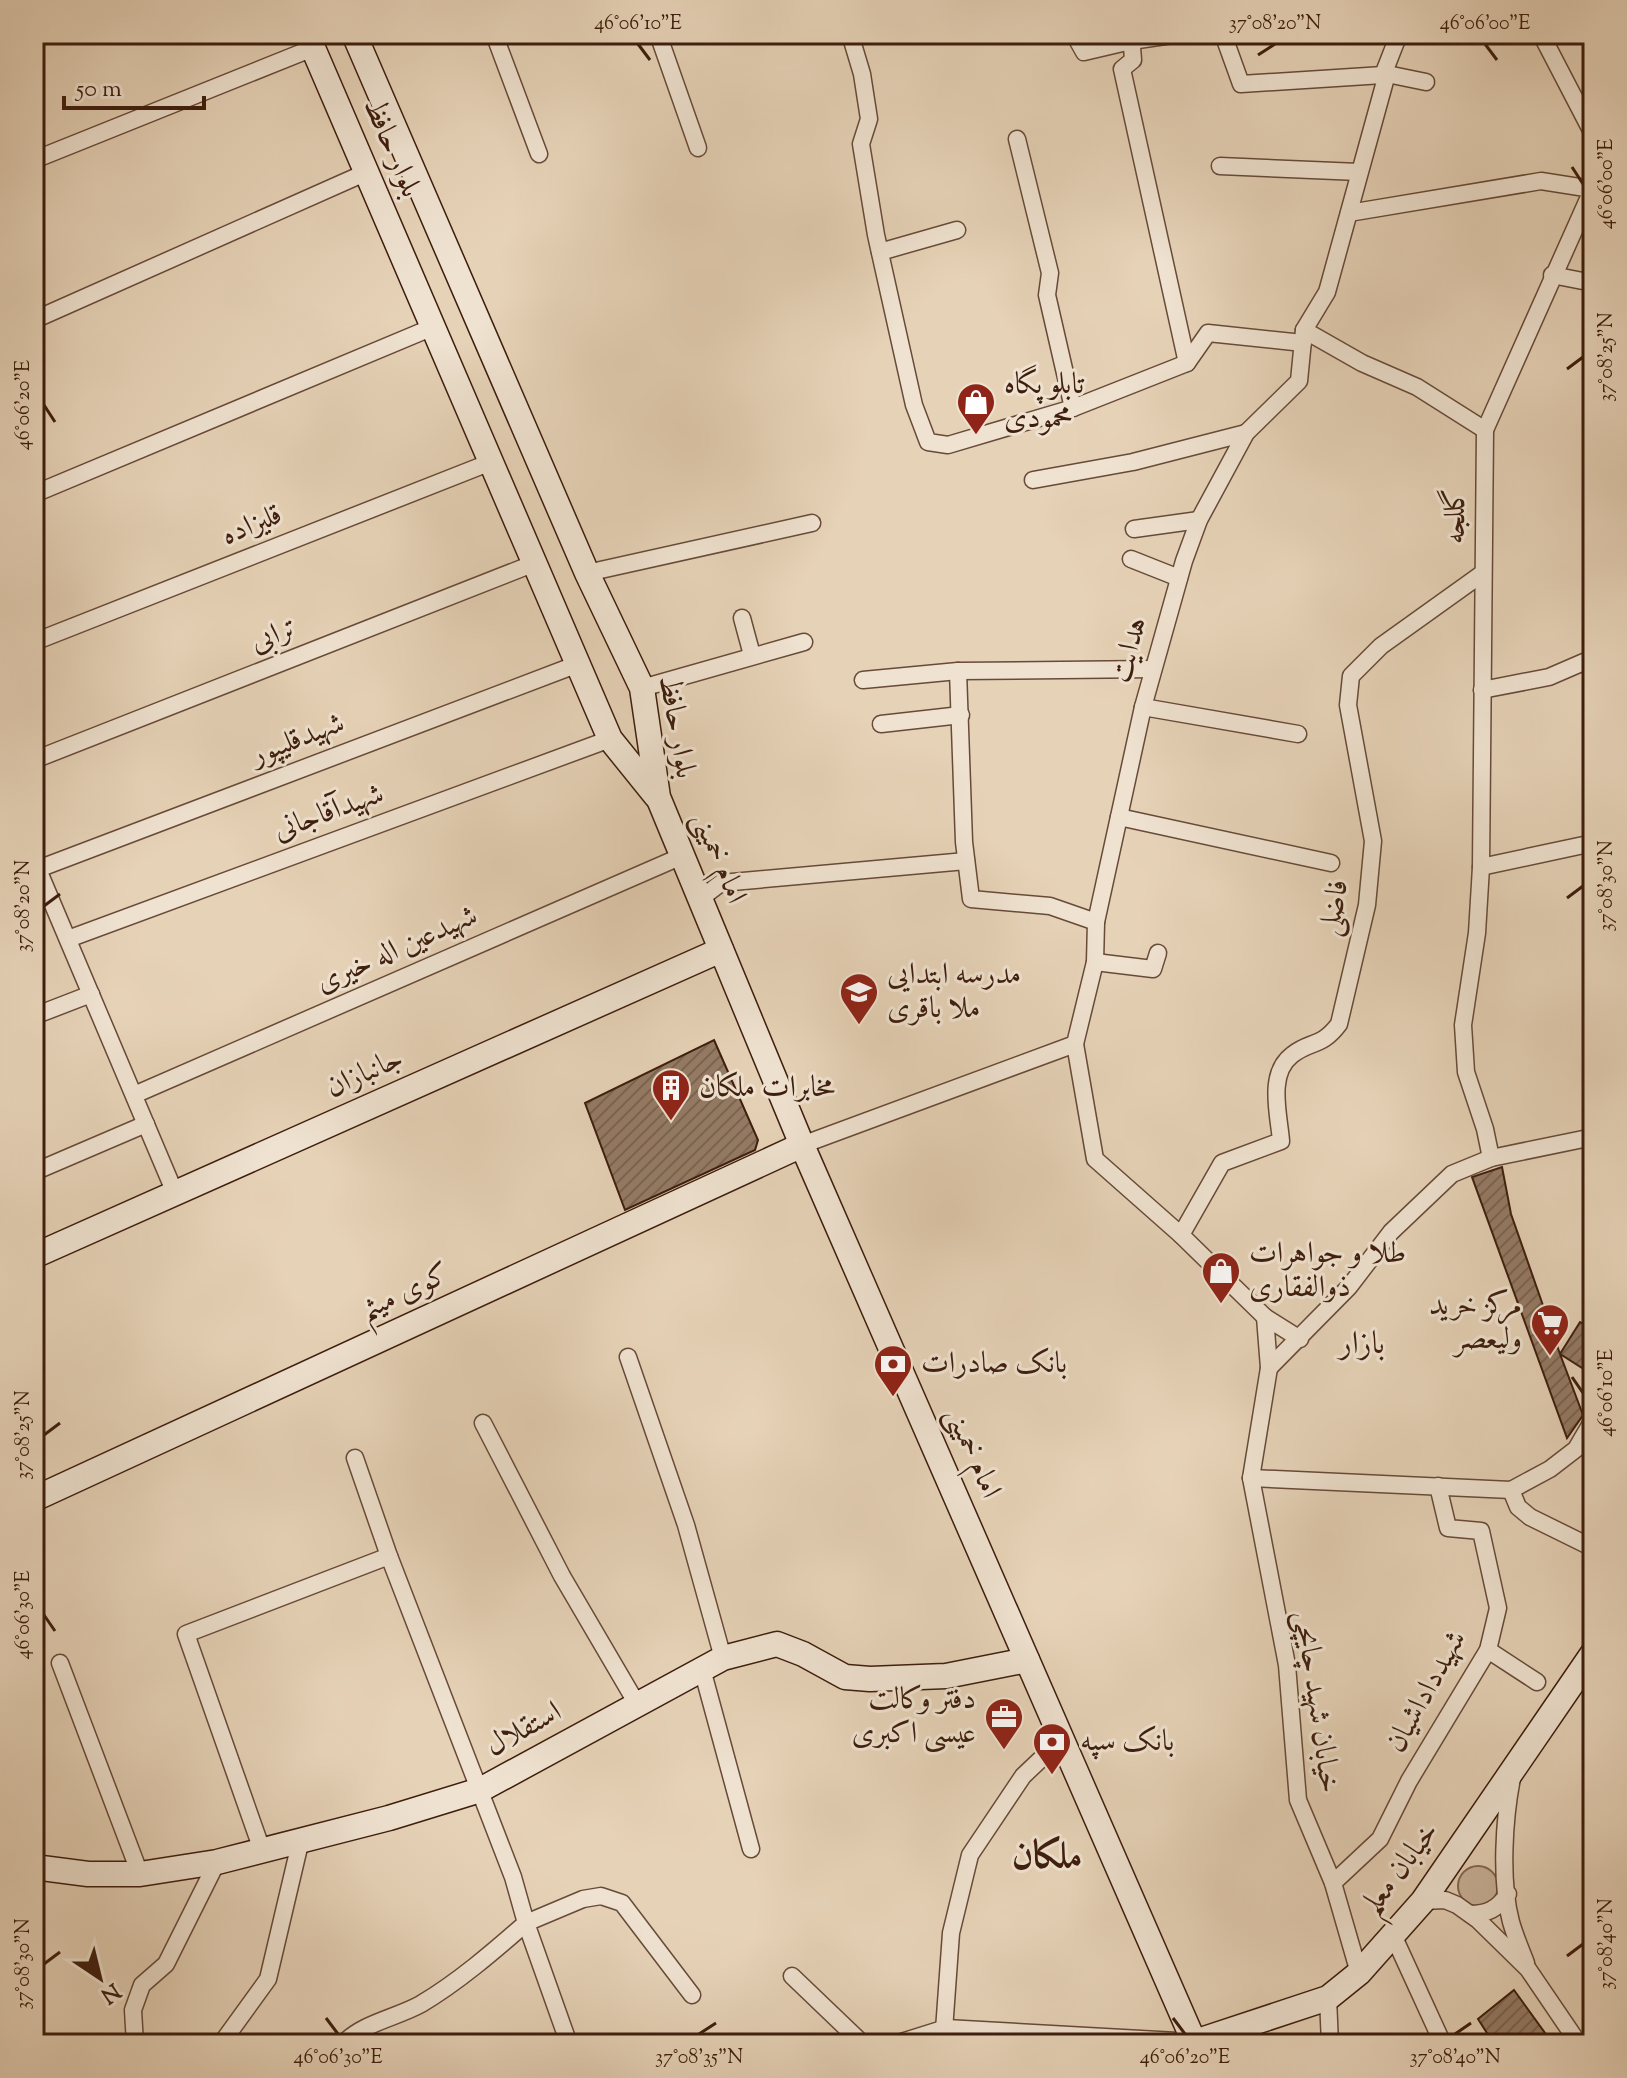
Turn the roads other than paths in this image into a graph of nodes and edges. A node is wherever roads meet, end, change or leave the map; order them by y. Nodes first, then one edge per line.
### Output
1 (354, 34) edge
2 (494, 34) edge
3 (658, 34) edge
4 (850, 34) edge
5 (1074, 34) edge
6 (1179, 34) edge
7 (1223, 34) edge
8 (1399, 34) edge
9 (1541, 34) edge
10 (1131, 37) edge
11 (310, 41) edge
12 (1385, 74) junction
13 (1426, 82) dead end
14 (1593, 134) edge
15 (1017, 139) dead end
16 (698, 148) dead end
17 (539, 154) dead end
18 (34, 160) edge
19 (1220, 166) dead end
20 (367, 172) junction
21 (1359, 172) junction
22 (1593, 188) edge
23 (1349, 213) junction
24 (957, 230) dead end
25 (880, 252) junction
26 (1552, 275) junction
27 (1593, 283) edge
28 (34, 320) edge
29 (433, 327) junction
30 (1304, 336) junction
31 (1187, 363) junction
32 (1073, 408) junction
33 (1485, 430) junction
34 (1246, 433) junction
35 (491, 462) junction
36 (1033, 480) dead end
37 (34, 494) edge
38 (1199, 520) junction
39 (812, 523) dead end
40 (1134, 529) dead end
41 (1131, 559) dead end
42 (535, 563) junction
43 (587, 573) junction
44 (1483, 573) junction
45 (1179, 578) junction
46 (742, 618) dead end
47 (34, 642) edge
48 (804, 642) dead end
49 (752, 655) junction
50 (1593, 658) edge
51 (578, 664) junction
52 (1153, 669) junction
53 (958, 671) junction
54 (863, 680) dead end
55 (642, 688) junction
56 (1482, 690) junction
57 (1143, 707) junction
58 (961, 715) junction
59 (881, 724) dead end
60 (1298, 734) dead end
61 (610, 739) junction
62 (34, 760) edge
63 (658, 797) junction
64 (1119, 817) junction
65 (1593, 843) edge
66 (682, 856) junction
67 (966, 861) junction
68 (1331, 863) dead end
69 (36, 865) edge
70 (1481, 867) junction
71 (700, 899) junction
72 (1096, 922) junction
73 (68, 939) junction
74 (721, 950) junction
75 (1158, 953) dead end
76 (1095, 962) junction
77 (91, 994) junction
78 (34, 1016) edge
79 (1075, 1044) junction
80 (134, 1095) junction
81 (146, 1124) junction
82 (1593, 1137) edge
83 (802, 1145) junction
84 (1491, 1158) junction
85 (34, 1172) edge
86 (175, 1193) junction
87 (1181, 1235) junction
88 (34, 1256) edge
89 (1265, 1317) junction
90 (1300, 1339) junction
91 (628, 1357) dead end
92 (1269, 1368) junction
93 (1593, 1420) edge
94 (483, 1423) dead end
95 (355, 1458) dead end
96 (1251, 1478) junction
97 (1438, 1486) junction
98 (1511, 1490) junction
99 (34, 1499) edge
100 (1593, 1548) edge
101 (389, 1556) junction
102 (1488, 1650) junction
103 (1593, 1653) edge
104 (1027, 1660) junction
105 (60, 1663) dead end
106 (712, 1664) junction
107 (1537, 1682) dead end
108 (637, 1704) junction
109 (1062, 1739) junction
110 (1514, 1767) junction
111 (480, 1790) junction
112 (301, 1839) junction
113 (751, 1849) dead end
114 (262, 1850) junction
115 (217, 1862) junction
116 (34, 1867) edge
117 (140, 1874) junction
118 (1333, 1883) junction
119 (1508, 1894) junction
120 (1423, 1901) junction
121 (1470, 1914) junction
122 (526, 1923) junction
123 (1393, 1935) junction
124 (1528, 1969) junction
125 (1359, 1973) junction
126 (792, 1976) dead end
127 (692, 1995) dead end
128 (1328, 1998) junction
129 (944, 2036) edge
130 (1195, 2043) edge
131 (135, 2044) edge
132 (221, 2044) edge
133 (343, 2044) edge
134 (569, 2044) edge
135 (863, 2044) edge
136 (895, 2044) edge
137 (1330, 2044) edge
138 (1443, 2044) edge
139 (1579, 2044) edge

1 - 43 main road, بلوار حافظ
2 - 17 street
3 - 16 street
4 - 25 street
5 - 10 street
6 - 10 street
7 - 12 street
8 - 12 street, هدایت
9 - 14 street
10 - 31 street
11 - 18 street
11 - 20 main road, بلوار حافظ
12 - 13 street
12 - 21 street, هدایت
15 - 32 street
19 - 21 street
20 - 28 street
20 - 29 main road, بلوار حافظ
21 - 23 street, هدایت
22 - 23 street
22 - 26 street, گللجه
23 - 30 street, هدایت
24 - 25 street
25 - 32 street
26 - 27 street
26 - 33 street, گللجه
29 - 35 main road, بلوار حافظ
29 - 37 street
30 - 31 street
30 - 33 street
30 - 34 street, هدایت
31 - 32 street
33 - 44 street, گللجه
34 - 36 street
34 - 38 street, هدایت
35 - 42 main road, بلوار حافظ
35 - 47 street, قلیزاده
38 - 40 street
38 - 45 street, هدایت
39 - 43 street
41 - 45 street
42 - 51 main road, بلوار حافظ
42 - 62 street, ترابی
43 - 55 main road, بلوار حافظ
44 - 56 street, گللجه
44 - 87 street, فاضلی
45 - 52 street, هدایت
46 - 49 street
48 - 49 street
49 - 55 street
50 - 56 street
51 - 61 main road, بلوار حافظ
51 - 69 street, شهیدقلیپور
52 - 53 street
52 - 57 street, هدایت
53 - 54 street
53 - 58 street
55 - 63 main road, بلوار حافظ
56 - 70 street, گللجه
57 - 60 street
57 - 64 street, هدایت
58 - 59 street
58 - 67 street
61 - 63 main road, بلوار حافظ
61 - 73 street, شهیدآقاجانی
63 - 66 main road, امام خمینی
64 - 68 street
64 - 72 street, هدایت
65 - 70 street
66 - 71 main road, امام خمینی
66 - 80 street, شهیدعین اله خیری
67 - 71 street
67 - 72 street
69 - 73 street
70 - 84 street, گللجه
71 - 74 main road, امام خمینی
72 - 76 street, هدایت
73 - 77 street
74 - 83 main road, امام خمینی
74 - 86 main road, جانبازان
75 - 76 street
76 - 79 street, هدایت
77 - 78 street
77 - 80 street
79 - 83 street
79 - 87 street
80 - 81 street
81 - 85 street
81 - 86 street
82 - 84 street
83 - 99 main road, کوی میثم
83 - 104 main road, امام خمینی
84 - 90 street
86 - 88 main road, جانبازان
87 - 89 street
89 - 90 street
89 - 92 street
90 - 92 street
91 - 106 street
92 - 96 street
93 - 98 street
94 - 108 street
95 - 101 street
96 - 97 street
96 - 118 street, خیابان شهید چایچی
97 - 98 street
97 - 102 street, شهیدداداشیان
98 - 100 street
101 - 111 street
101 - 114 street
102 - 107 street
102 - 118 street, شهیدداداشیان
103 - 110 main road, خیابان معلم
104 - 106 main road, استقلال
104 - 109 main road, امام خمینی
105 - 117 street
106 - 108 main road, استقلال
106 - 113 street
108 - 111 main road, استقلال
109 - 129 street
109 - 130 main road, امام خمینی
110 - 119 street
110 - 120 main road, خیابان معلم
111 - 112 main road, استقلال
111 - 122 street
112 - 114 main road, استقلال
112 - 132 street
114 - 115 main road, استقلال
115 - 117 main road, استقلال
115 - 131 street
116 - 117 main road, استقلال
118 - 125 street, خیابان شهید چایچی
119 - 121 street
119 - 124 street
120 - 121 street
120 - 123 main road, خیابان معلم
121 - 124 street
122 - 127 street
122 - 133 street
122 - 134 street
123 - 125 main road, خیابان معلم
123 - 138 street
124 - 139 street
125 - 128 main road, خیابان معلم
126 - 135 street
128 - 130 main road, خیابان معلم
128 - 137 street
129 - 130 street
129 - 136 street

